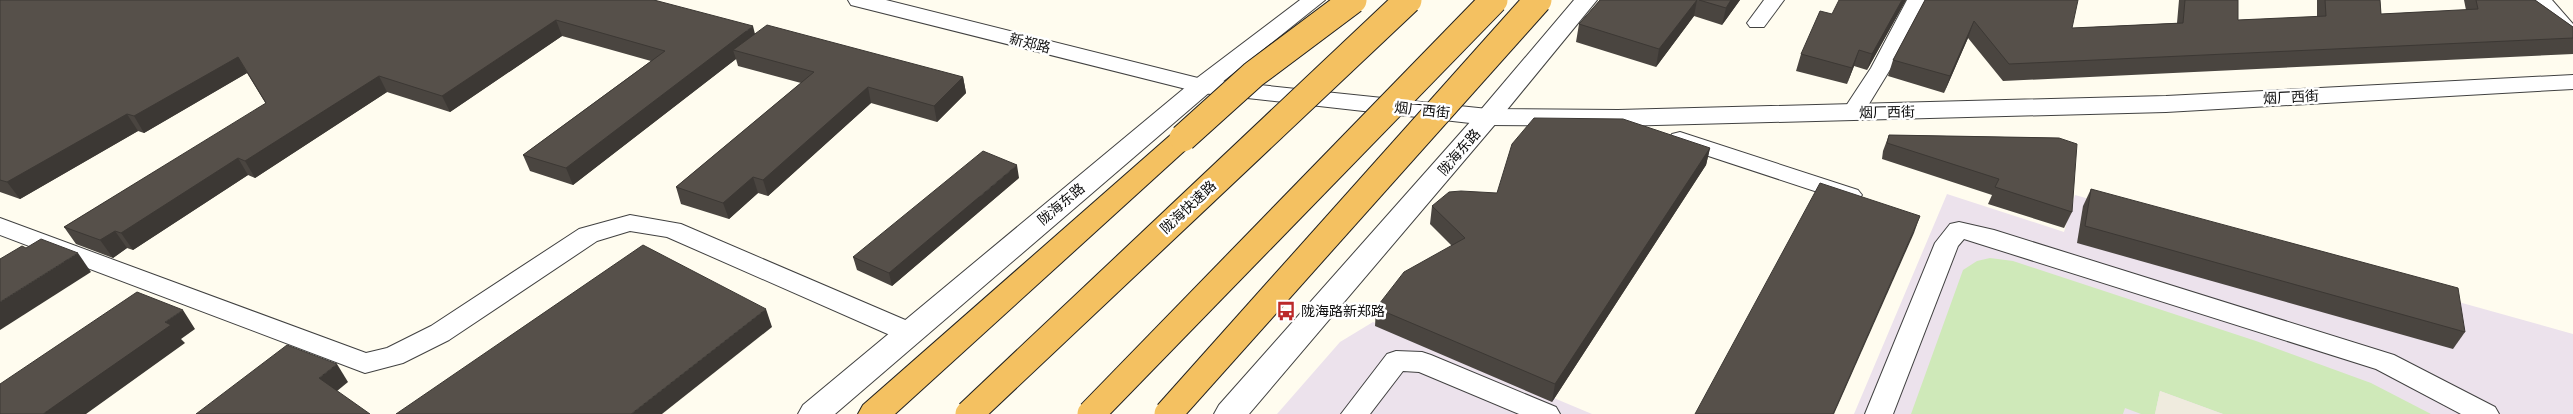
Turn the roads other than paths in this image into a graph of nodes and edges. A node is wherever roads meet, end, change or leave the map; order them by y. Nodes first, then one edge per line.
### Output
1 (859, 0) edge
2 (1314, 0) edge
3 (1353, 0) edge
4 (1408, 0) edge
5 (1494, 0) edge
6 (1538, 0) edge
7 (1586, 0) edge
8 (1774, 0) edge
9 (1917, 0) edge
10 (2542, 0) edge
11 (1757, 23) dead end
12 (2573, 35) edge
13 (2573, 82) edge
14 (1202, 86) junction
15 (1854, 112) junction
16 (1488, 117) junction
17 (1618, 118) junction
18 (1871, 202) edge
19 (0, 226) edge
20 (908, 332) junction
21 (814, 414) edge
22 (874, 414) edge
23 (969, 414) edge
24 (1090, 414) edge
25 (1168, 414) edge
26 (1230, 414) edge
27 (1355, 414) edge
28 (1546, 414) edge
29 (1879, 414) edge
30 (2485, 414) edge

1 - 14 street, 新郑路
2 - 14 street, 陇海东路
3 - 22 highway, bridge
4 - 23 highway, 陇海快速路, bridge
5 - 24 highway, bridge
6 - 25 highway, bridge
7 - 16 street, 陇海东路
8 - 11 lane
9 - 15 lane
10 - 12 lane
13 - 15 street, 烟厂西街
14 - 16 street, 烟厂西街
14 - 20 street, 陇海东路
15 - 17 street, 烟厂西街
16 - 17 street, 烟厂西街
16 - 26 street, 陇海东路
17 - 18 lane
19 - 20 lane
20 - 21 street, 陇海东路
27 - 28 lane
29 - 30 lane

